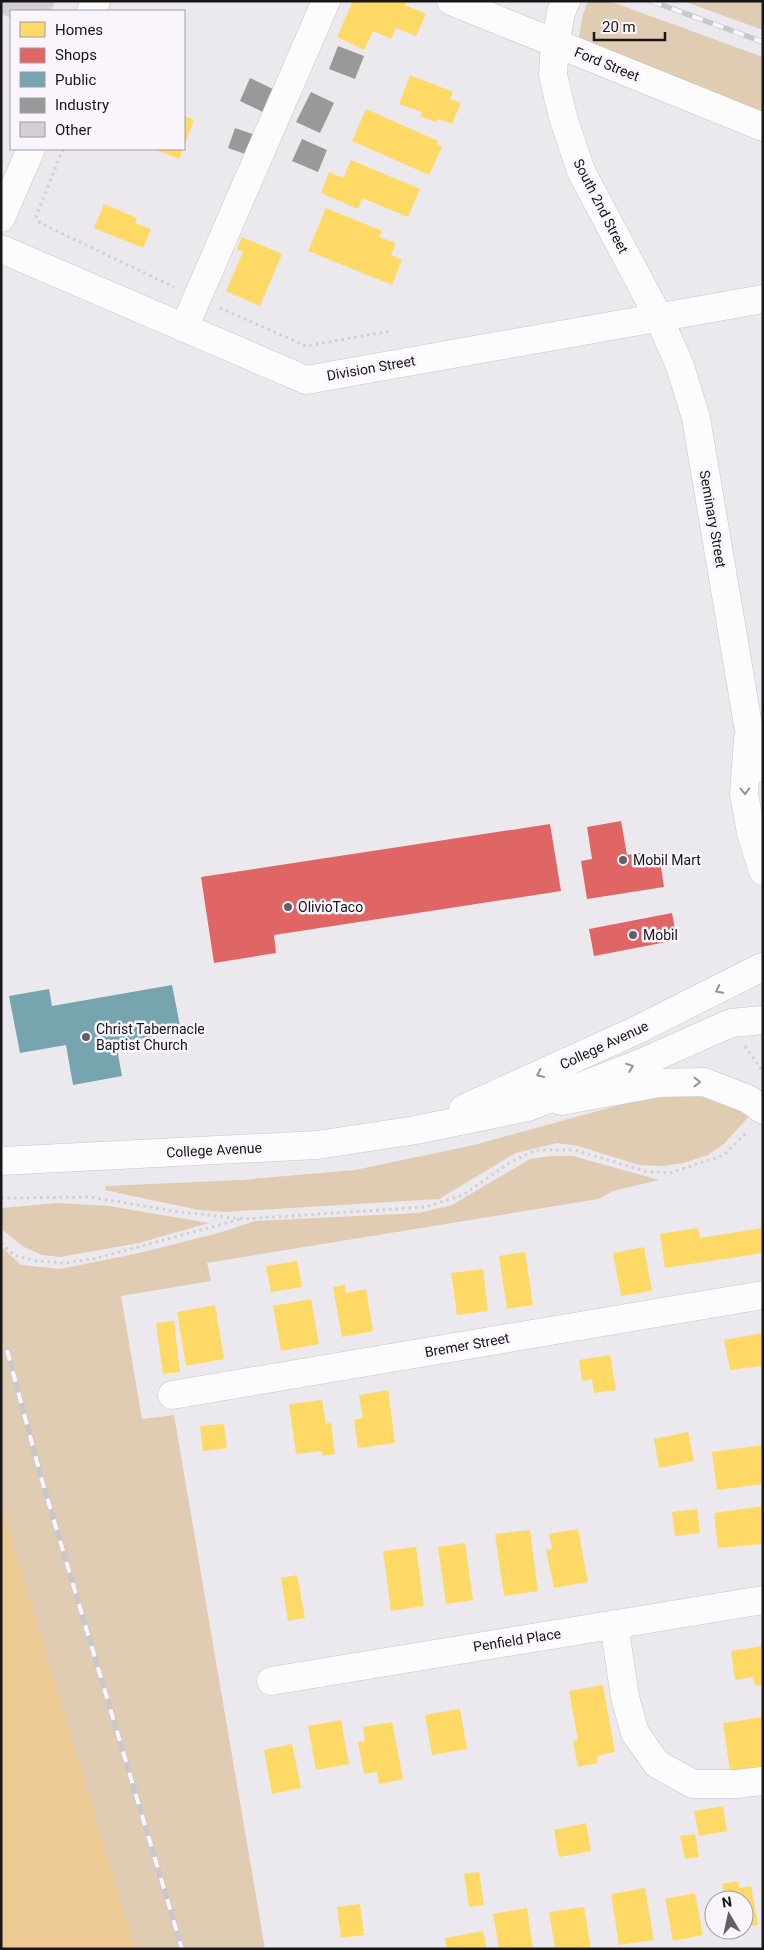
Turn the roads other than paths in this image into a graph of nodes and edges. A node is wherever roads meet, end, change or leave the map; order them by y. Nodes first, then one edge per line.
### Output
1 (326, 1) edge
2 (451, 1) edge
3 (563, 7) edge
4 (555, 44) junction
5 (763, 127) edge
6 (32, 150) edge
7 (1, 218) edge
8 (1, 250) edge
9 (763, 299) edge
10 (659, 318) junction
11 (184, 328) junction
12 (748, 725) junction
13 (763, 768) edge
14 (763, 872) edge
15 (763, 967) edge
16 (763, 990) edge
17 (763, 1020) edge
18 (528, 1107) junction
19 (758, 1117) edge
20 (416, 1130) junction
21 (6, 1161) edge
22 (763, 1295) edge
23 (172, 1395) dead end
24 (763, 1600) edge
25 (614, 1624) junction
26 (271, 1680) dead end
27 (763, 1781) edge

1 - 11 street
2 - 4 street, Ford Street
3 - 4 street, South 2nd Street
4 - 5 street, Ford Street
4 - 10 street, South 2nd Street
6 - 7 street
8 - 11 street, Division Street
9 - 10 street, Division Street
10 - 11 street, Division Street
10 - 12 street, Seminary Street
12 - 13 street, Seminary Street
12 -> 14 street, Seminary Street
15 - 16 street, College Avenue
15 -> 20 street, College Avenue
18 -> 17 street, College Avenue
18 -> 19 street
18 - 20 street, College Avenue
20 - 21 street, College Avenue
22 - 23 street, Bremer Street
24 - 25 street, Penfield Place
25 - 26 street, Penfield Place
25 - 27 street

